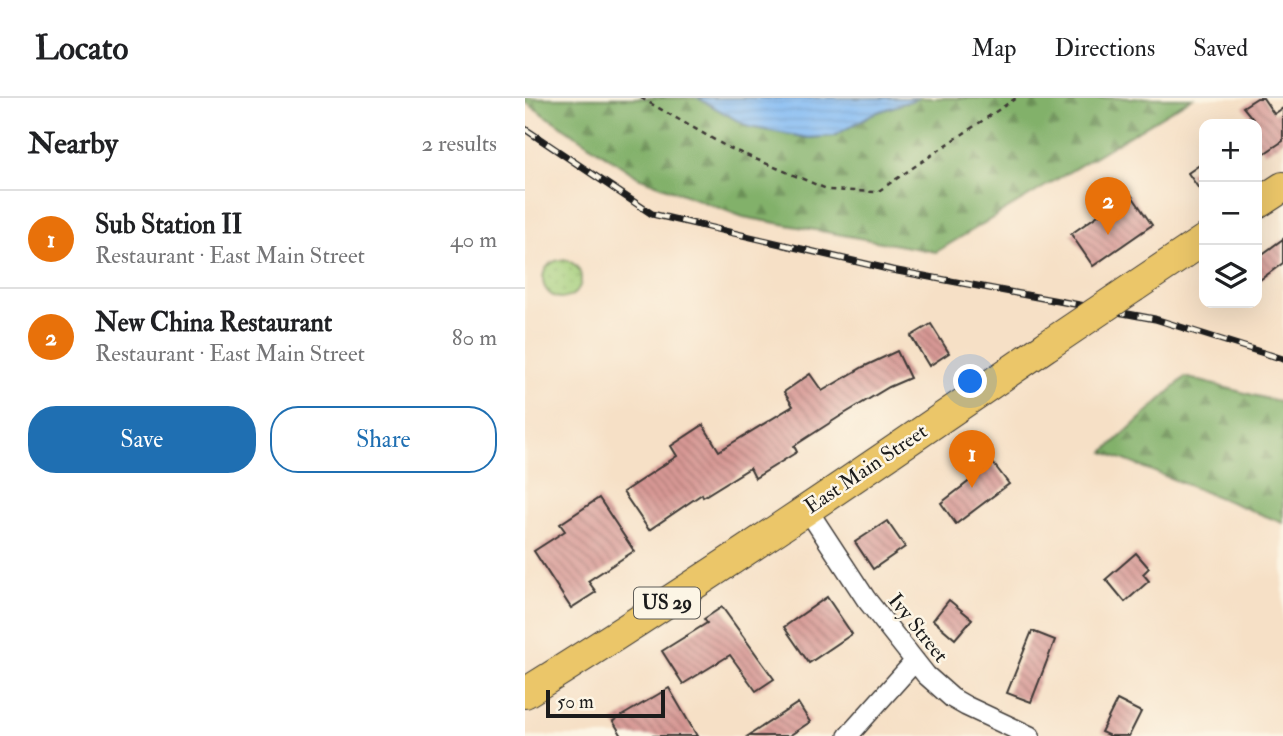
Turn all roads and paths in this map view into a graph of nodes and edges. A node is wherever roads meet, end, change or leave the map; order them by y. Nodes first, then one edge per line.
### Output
1 (641, 98) edge
2 (1016, 98) edge
3 (1283, 187) edge
4 (1262, 201) edge
5 (1199, 243) edge
6 (807, 509) junction
7 (915, 661) junction
8 (525, 693) edge
9 (848, 736) edge
10 (1030, 736) edge

1 - 2 path
3 - 4 main road
5 - 6 main road, East Main Street / US 29, bridge
6 - 7 street, Ivy Street
6 - 8 main road, East Main Street / US 29
7 - 9 street
7 - 10 street, Ivy Street

